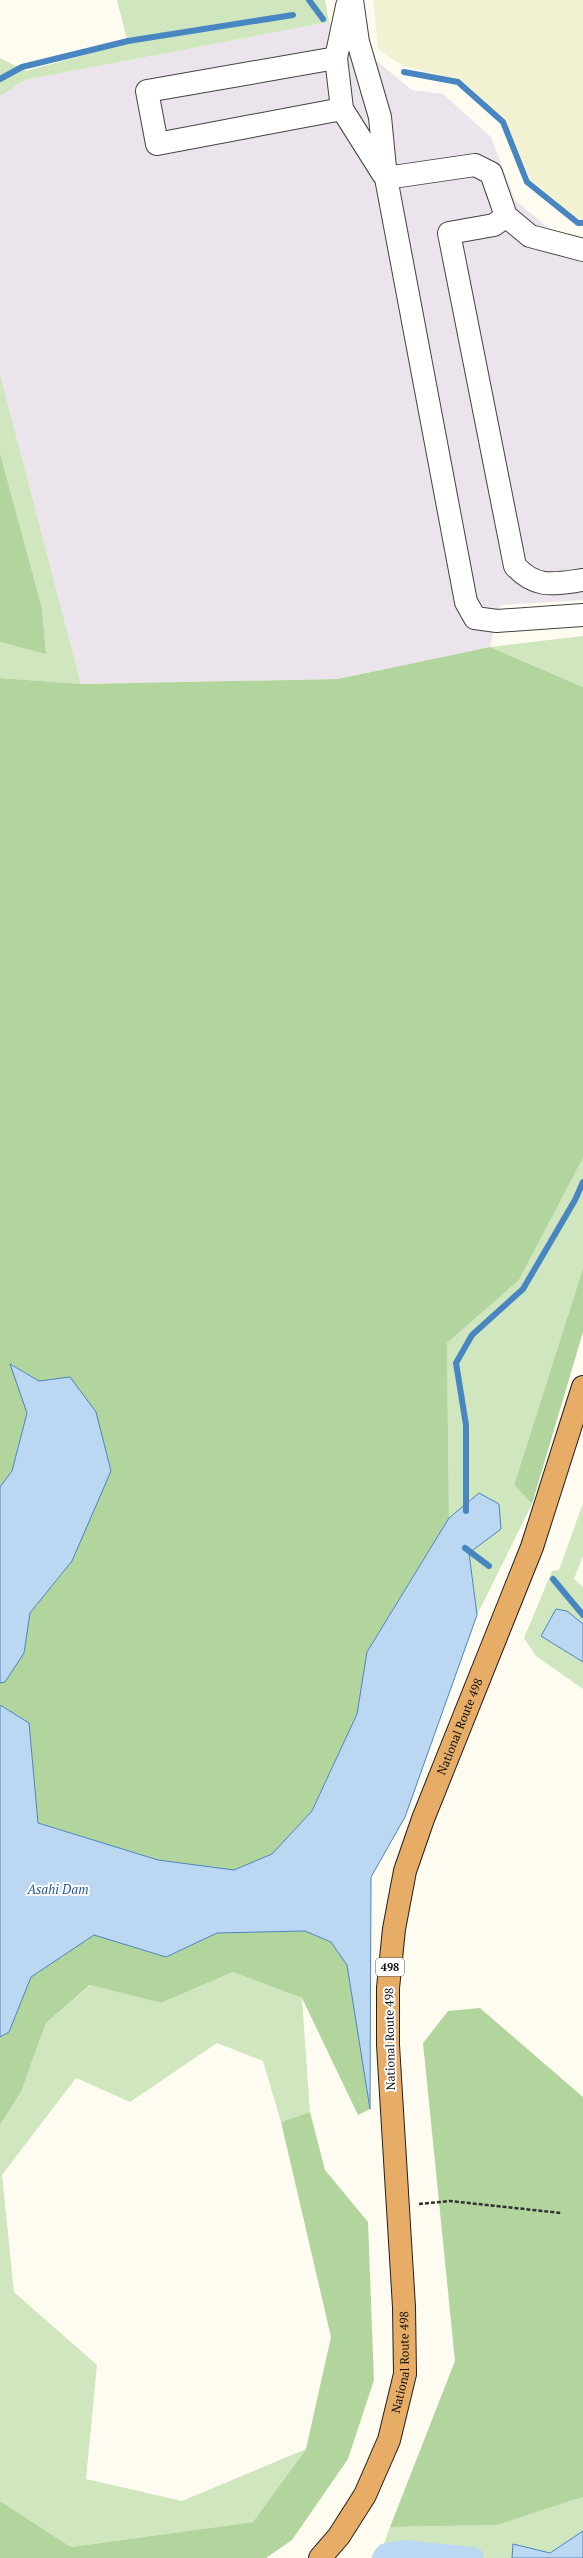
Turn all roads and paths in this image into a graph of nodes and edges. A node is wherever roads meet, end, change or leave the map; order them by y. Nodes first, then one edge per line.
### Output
1 (349, 0) edge
2 (352, 0) edge
3 (336, 58) junction
4 (342, 108) junction
5 (386, 178) junction
6 (506, 216) junction
7 (583, 250) edge
8 (583, 580) edge
9 (583, 615) edge
10 (583, 1387) edge
11 (398, 2205) junction
12 (561, 2213) dead end
13 (320, 2558) edge

1 - 3 street
2 - 5 street
3 - 4 street
3 - 4 street
4 - 5 street
5 - 6 street
5 - 9 street
6 - 7 street
6 - 8 street
10 - 11 highway, National Route 498 / 498
11 - 12 path
11 - 13 highway, National Route 498 / 498

